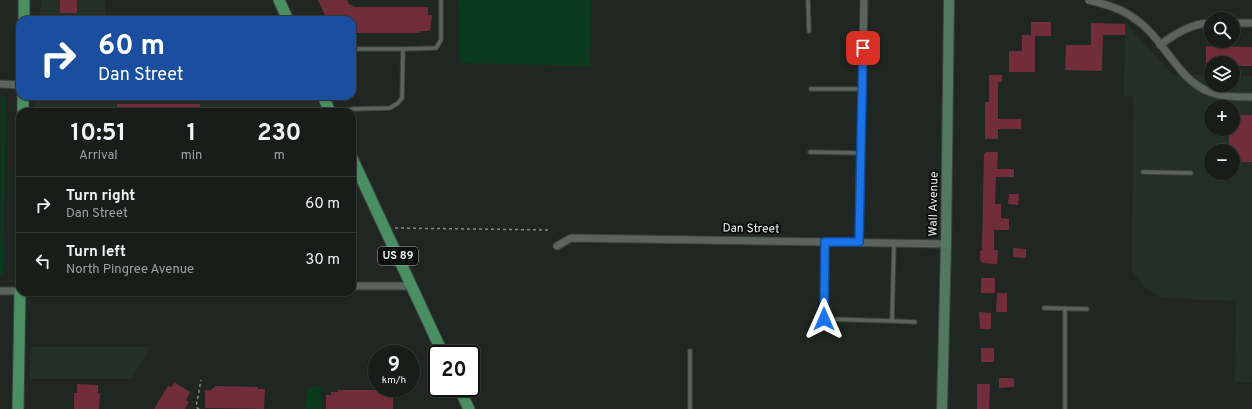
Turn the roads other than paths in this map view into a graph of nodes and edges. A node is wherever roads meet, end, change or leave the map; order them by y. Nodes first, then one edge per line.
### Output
1 (24, 0) edge
2 (279, 0) edge
3 (441, 0) edge
4 (808, 0) edge
5 (864, 0) edge
6 (949, 0) edge
7 (1090, 0) edge
8 (24, 16) edge
9 (286, 16) edge
10 (1204, 23) edge
11 (1240, 23) edge
12 (1252, 23) edge
13 (808, 31) dead end
14 (1160, 45) junction
15 (356, 49) edge
16 (403, 49) junction
17 (0, 84) edge
18 (16, 85) edge
19 (811, 89) dead end
20 (861, 89) junction
21 (1252, 97) edge
22 (356, 109) edge
23 (810, 152) dead end
24 (860, 153) junction
25 (356, 166) edge
26 (1143, 172) dead end
27 (1191, 174) dead end
28 (825, 242) junction
29 (859, 242) junction
30 (894, 244) junction
31 (946, 244) junction
32 (557, 246) dead end
33 (356, 286) edge
34 (412, 286) junction
35 (0, 291) edge
36 (16, 291) edge
37 (20, 296) edge
38 (1044, 308) dead end
39 (1065, 308) junction
40 (1087, 309) dead end
41 (892, 321) junction
42 (915, 322) dead end
43 (439, 345) edge
44 (690, 351) dead end
45 (463, 397) edge
46 (18, 409) edge
47 (469, 409) edge
48 (690, 409) edge
49 (942, 409) edge
50 (1065, 409) edge

1 - 8 main road
2 - 9 main road
3 - 16 lane
4 - 13 lane
5 - 20 street
6 - 31 main road, Wall Avenue
7 - 14 street
10 - 14 street
11 - 12 street
14 - 21 street
15 - 16 lane
16 - 22 lane
17 - 18 street
19 - 20 lane
20 - 24 street
23 - 24 lane
24 - 29 street
25 - 34 main road, US 89
26 - 27 lane
28 - 29 street, Dan Street
28 - 32 street, Dan Street
28 - 41 lane
29 - 30 street, Dan Street
30 - 31 street, Dan Street
30 - 41 lane
31 - 49 main road, Wall Avenue
33 - 34 street
34 - 43 main road, US 89
35 - 36 street
37 - 46 main road
38 - 39 lane
39 - 40 lane
39 - 50 lane
41 - 42 lane
44 - 48 lane
45 - 47 main road

